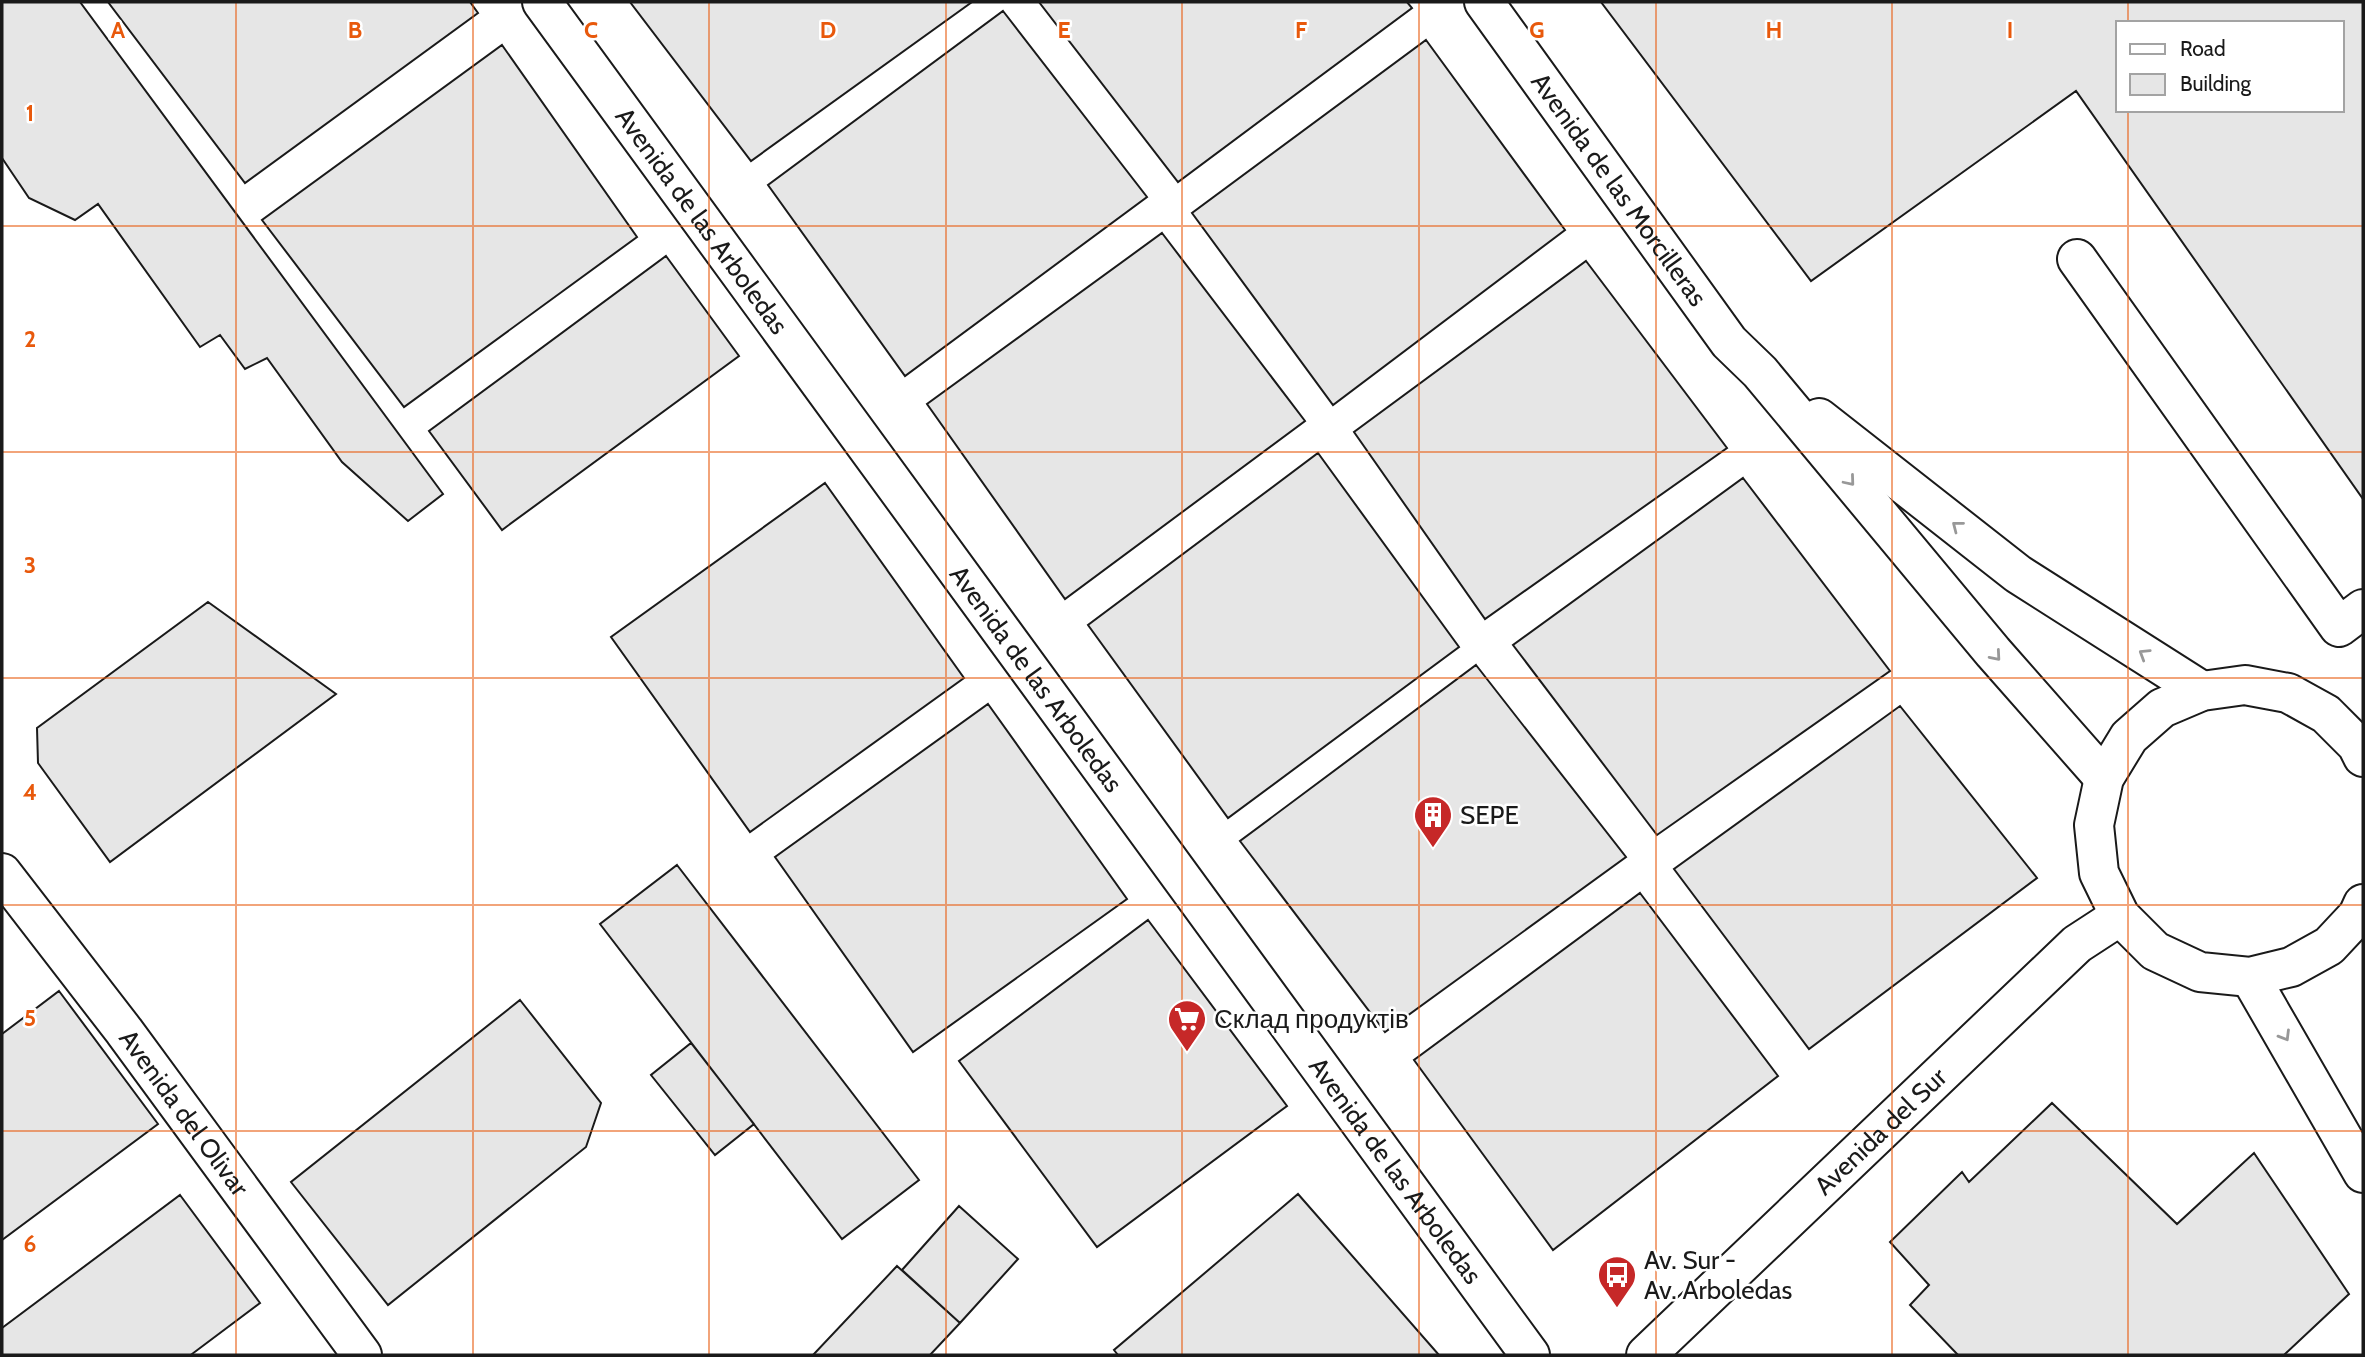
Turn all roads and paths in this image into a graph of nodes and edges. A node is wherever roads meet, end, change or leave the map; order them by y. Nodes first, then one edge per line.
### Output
1 (542, 2) edge
2 (1484, 2) edge
3 (2077, 259) dead end
4 (1760, 372) junction
5 (2363, 609) edge
6 (2202, 691) junction
7 (2361, 748) edge
8 (2104, 778) junction
9 (2, 873) edge
10 (2120, 916) junction
11 (2361, 917) edge
12 (2250, 977) junction
13 (2363, 1173) edge
14 (362, 1355) edge
15 (1530, 1355) edge
16 (1646, 1355) edge

1 - 15 street, Avenida de las Arboledas
2 - 4 street, Avenida de las Morcilleras
3 - 5 street
6 -> 4 street
4 -> 8 street
6 - 7 street
6 - 8 street
8 - 10 street
9 - 14 street, Avenida del Olivar
10 - 12 street
10 - 16 street, Avenida del Sur
11 - 12 street
12 -> 13 street

